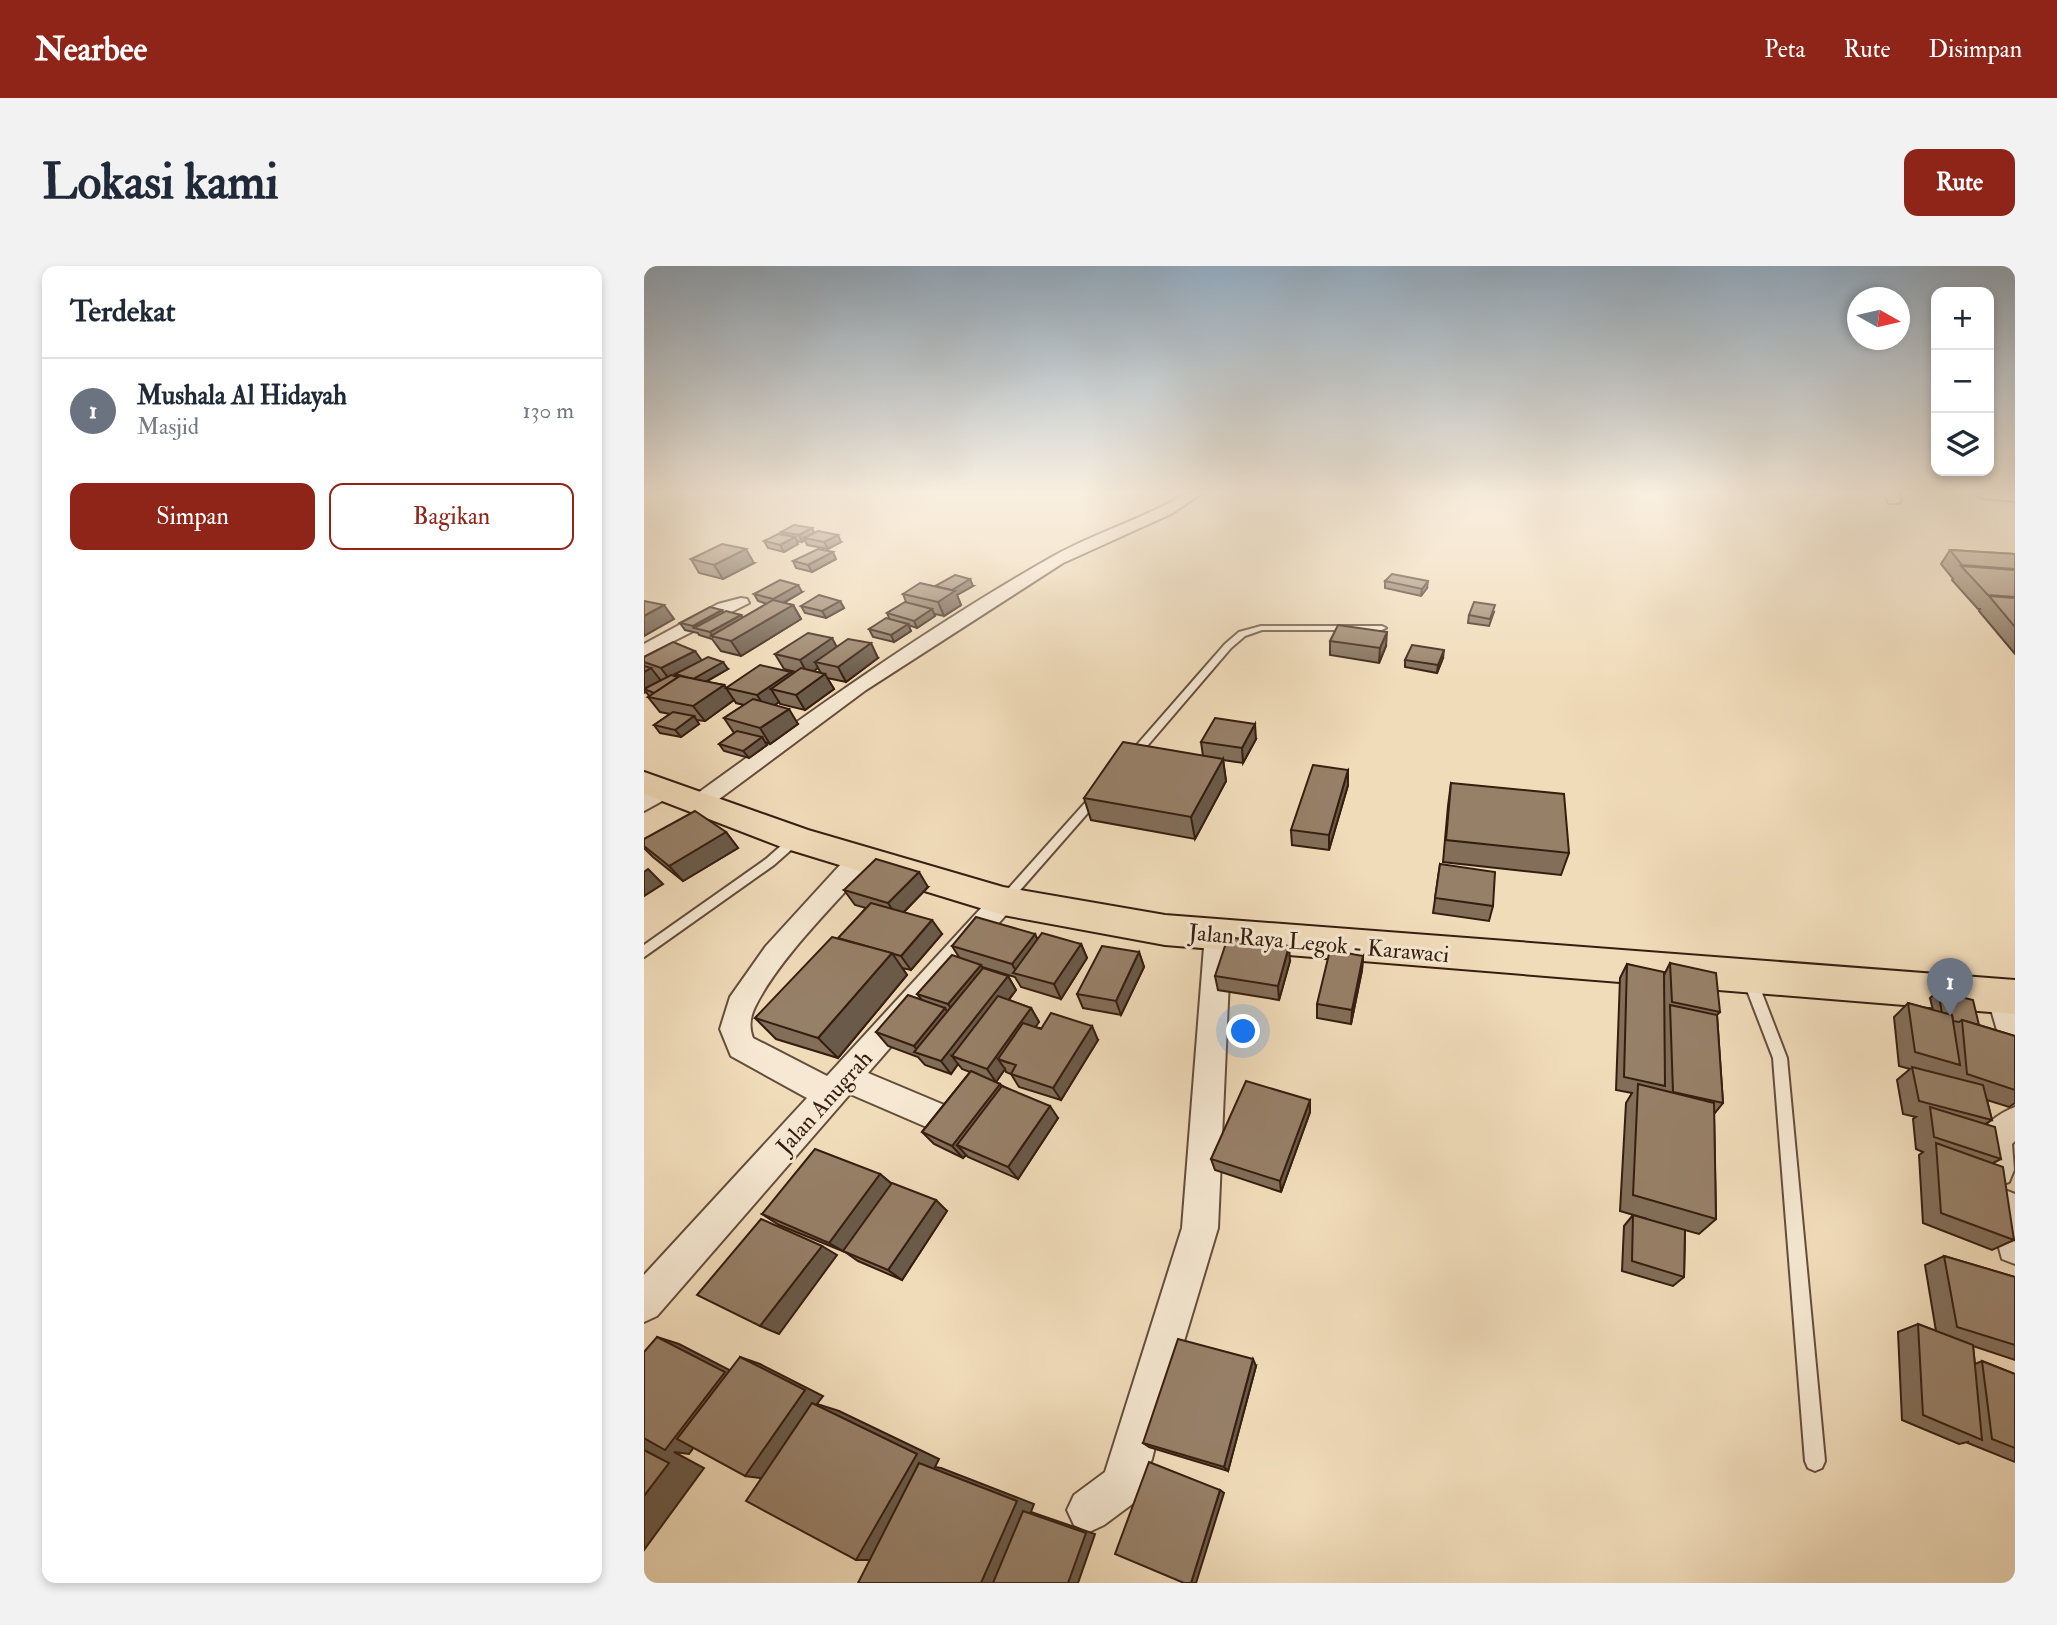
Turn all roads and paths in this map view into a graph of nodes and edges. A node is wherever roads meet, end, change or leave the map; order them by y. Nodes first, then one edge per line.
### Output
1 (1067, 555) edge
2 (741, 603) dead end
3 (1382, 628) edge
4 (644, 651) edge
5 (1127, 762) edge
6 (1101, 792) edge
7 (663, 794) edge
8 (796, 839) junction
9 (860, 859) junction
10 (1003, 901) junction
11 (1217, 934) junction
12 (644, 952) edge
13 (1749, 976) junction
14 (2008, 997) edge
15 (2015, 1045) edge
16 (838, 1086) junction
17 (938, 1117) edge
18 (2015, 1122) edge
19 (2015, 1246) edge
20 (644, 1303) edge
21 (1815, 1461) dead end
22 (1089, 1510) dead end

1 - 7 street
2 - 4 street
3 - 5 lane
6 - 10 lane
7 - 8 main road, Jalan Raya Legok - Karawaci
8 - 9 main road, Jalan Raya Legok - Karawaci
8 - 12 lane
9 - 10 main road, Jalan Raya Legok - Karawaci
9 - 16 street
10 - 11 main road, Jalan Raya Legok - Karawaci
10 - 16 street, Jalan Anugrah
11 - 13 main road, Jalan Raya Legok - Karawaci
11 - 22 street
13 - 14 main road, Jalan Raya Legok - Karawaci
13 - 21 lane
14 - 15 street
16 - 17 street
16 - 20 street, Jalan Anugrah
18 - 19 street

